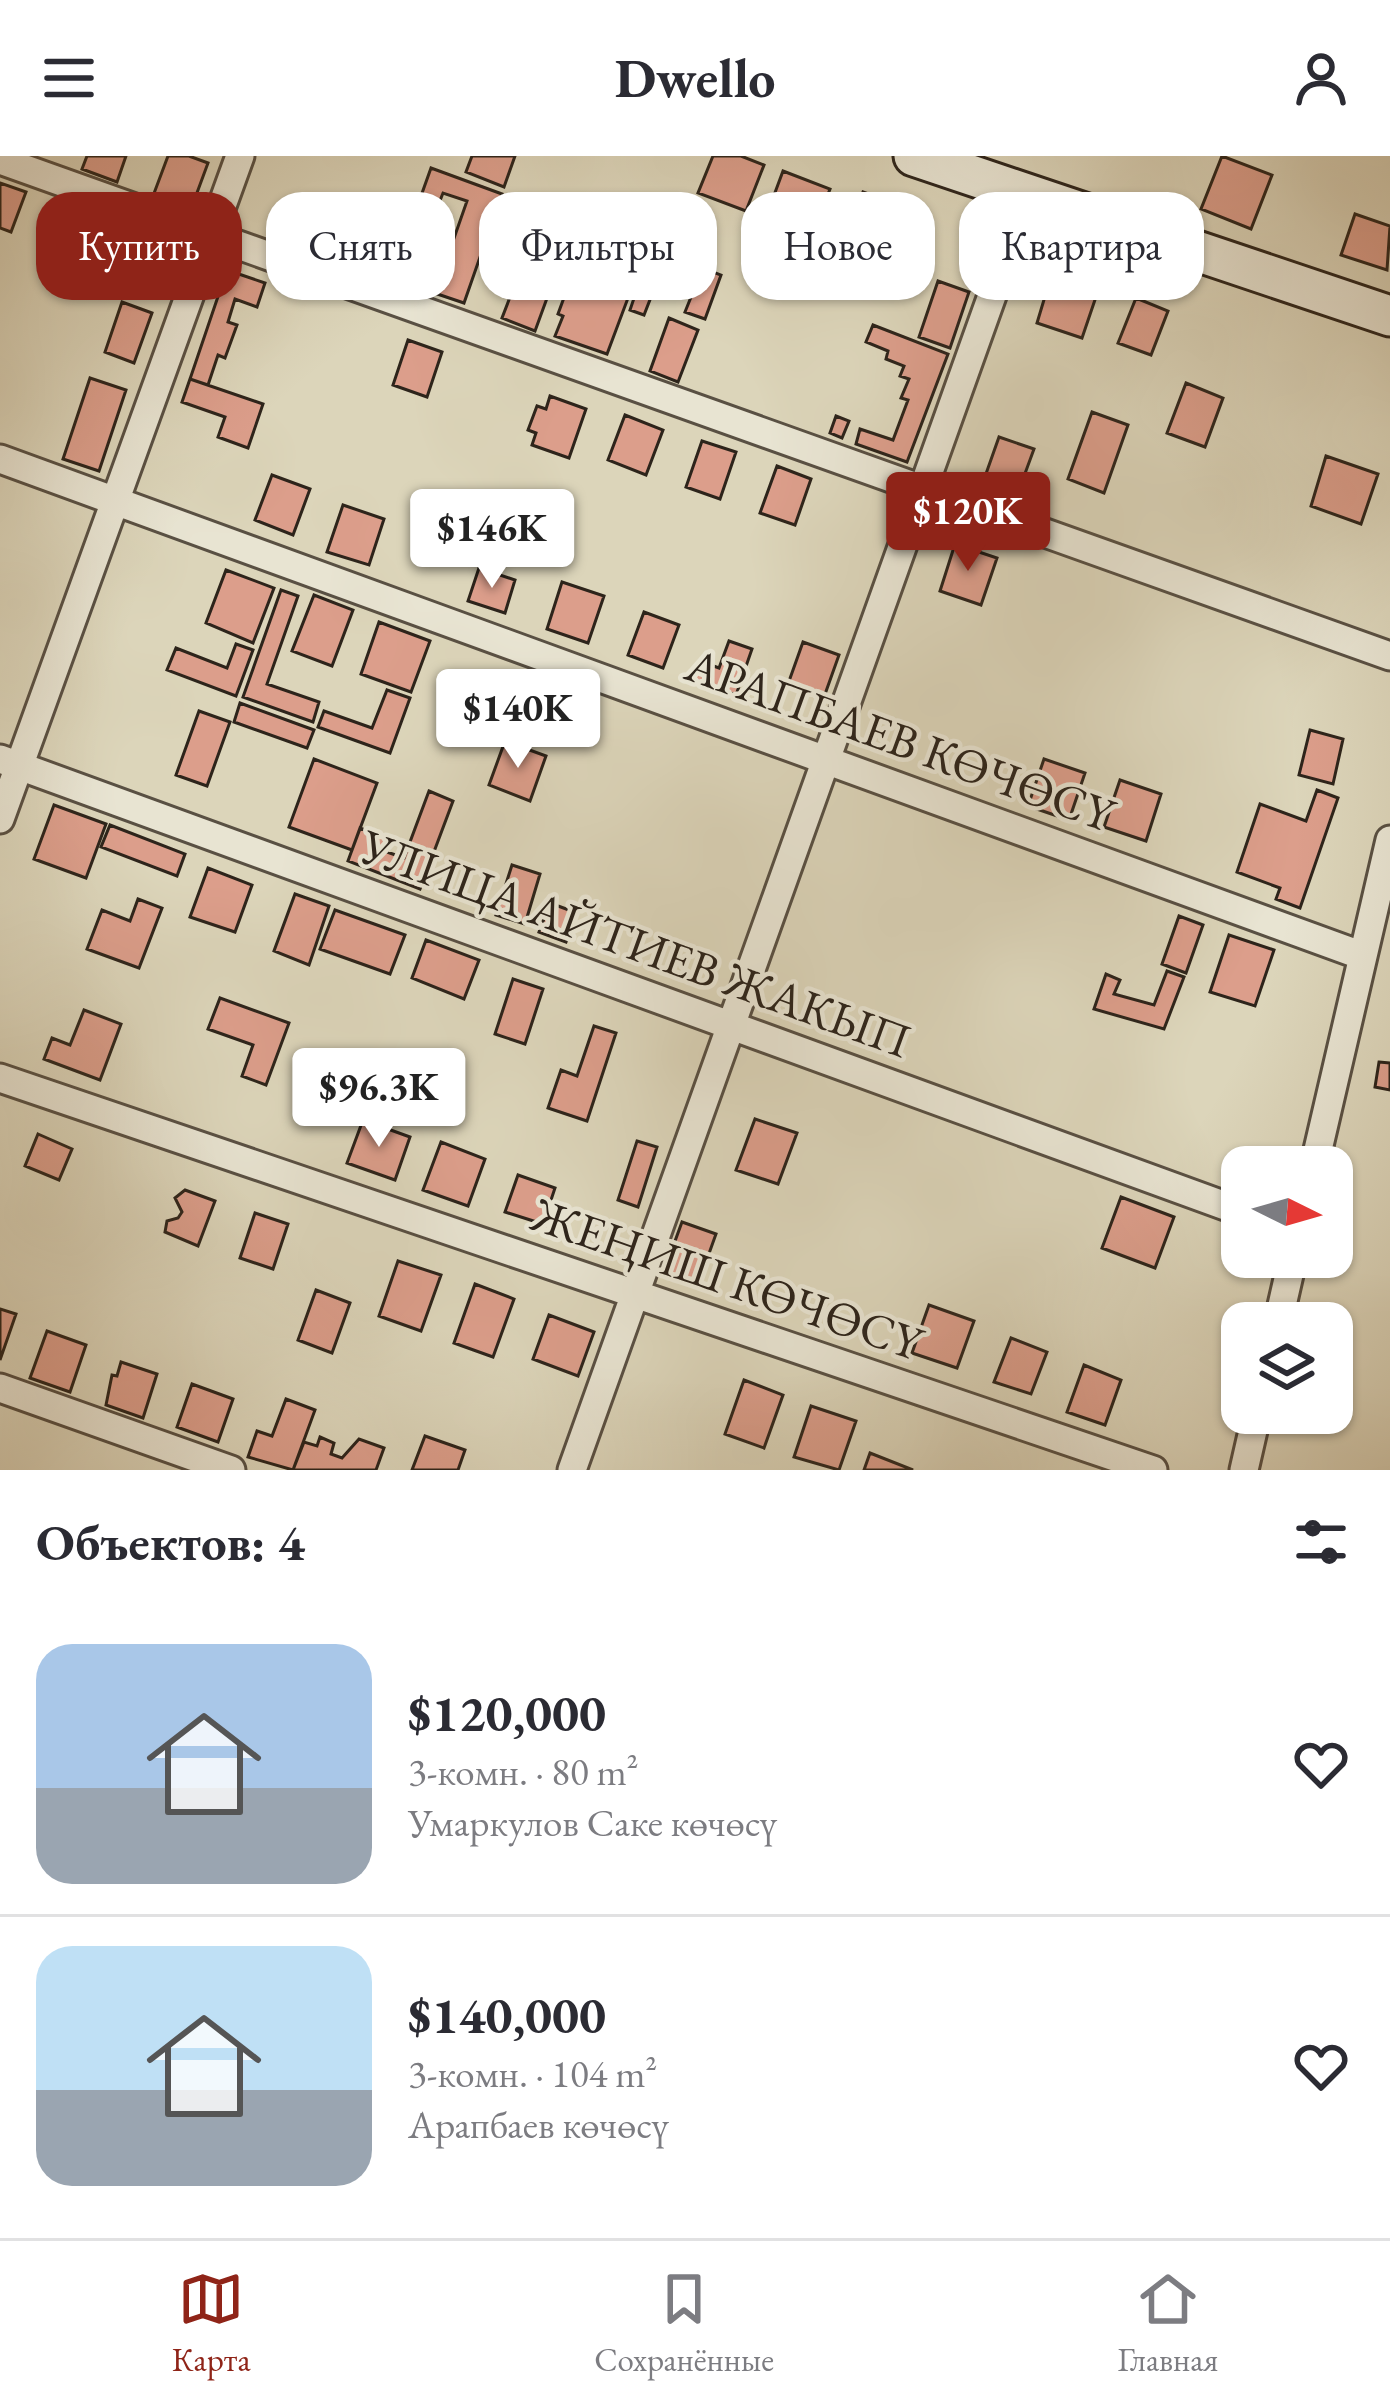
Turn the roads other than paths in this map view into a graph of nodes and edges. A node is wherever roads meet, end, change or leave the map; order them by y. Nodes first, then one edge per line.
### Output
1 (240, 156) edge
2 (914, 156) edge
3 (0, 160) edge
4 (92, 192) edge
5 (227, 192) edge
6 (1019, 192) edge
7 (242, 245) edge
8 (1204, 254) edge
9 (189, 300) edge
10 (990, 300) edge
11 (1390, 316) edge
12 (0, 459) edge
13 (923, 489) junction
14 (117, 502) junction
15 (1390, 656) edge
16 (826, 760) junction
17 (10, 763) edge
18 (0, 819) edge
19 (1390, 840) edge
20 (1363, 956) junction
21 (731, 1025) junction
22 (0, 1078) edge
23 (1319, 1146) edge
24 (1221, 1204) edge
25 (635, 1294) junction
26 (0, 1388) edge
27 (1252, 1434) edge
28 (231, 1470) edge
29 (572, 1470) edge
30 (1153, 1470) edge
31 (1244, 1470) edge

1 - 5 street
2 - 6 main road
3 - 4 street
7 - 13 street
8 - 11 main road
9 - 14 street
10 - 13 street
12 - 14 street, АРАПБАЕВ КӨЧӨСҮ
13 - 15 street
13 - 16 street
14 - 16 street, АРАПБАЕВ КӨЧӨСҮ
14 - 17 street
16 - 20 street, АРАПБАЕВ КӨЧӨСҮ
16 - 21 street
17 - 18 street
17 - 21 street, УЛИЦА АЙТИЕВ ЖАКЫП
19 - 20 street
20 - 23 street
21 - 24 street, УЛИЦА АЙТИЕВ ЖАКЫП
21 - 25 street
22 - 25 street, ЖЕҢИШ КӨЧӨСҮ
25 - 29 street
25 - 30 street, ЖЕҢИШ КӨЧӨСҮ
26 - 28 street
27 - 31 street

